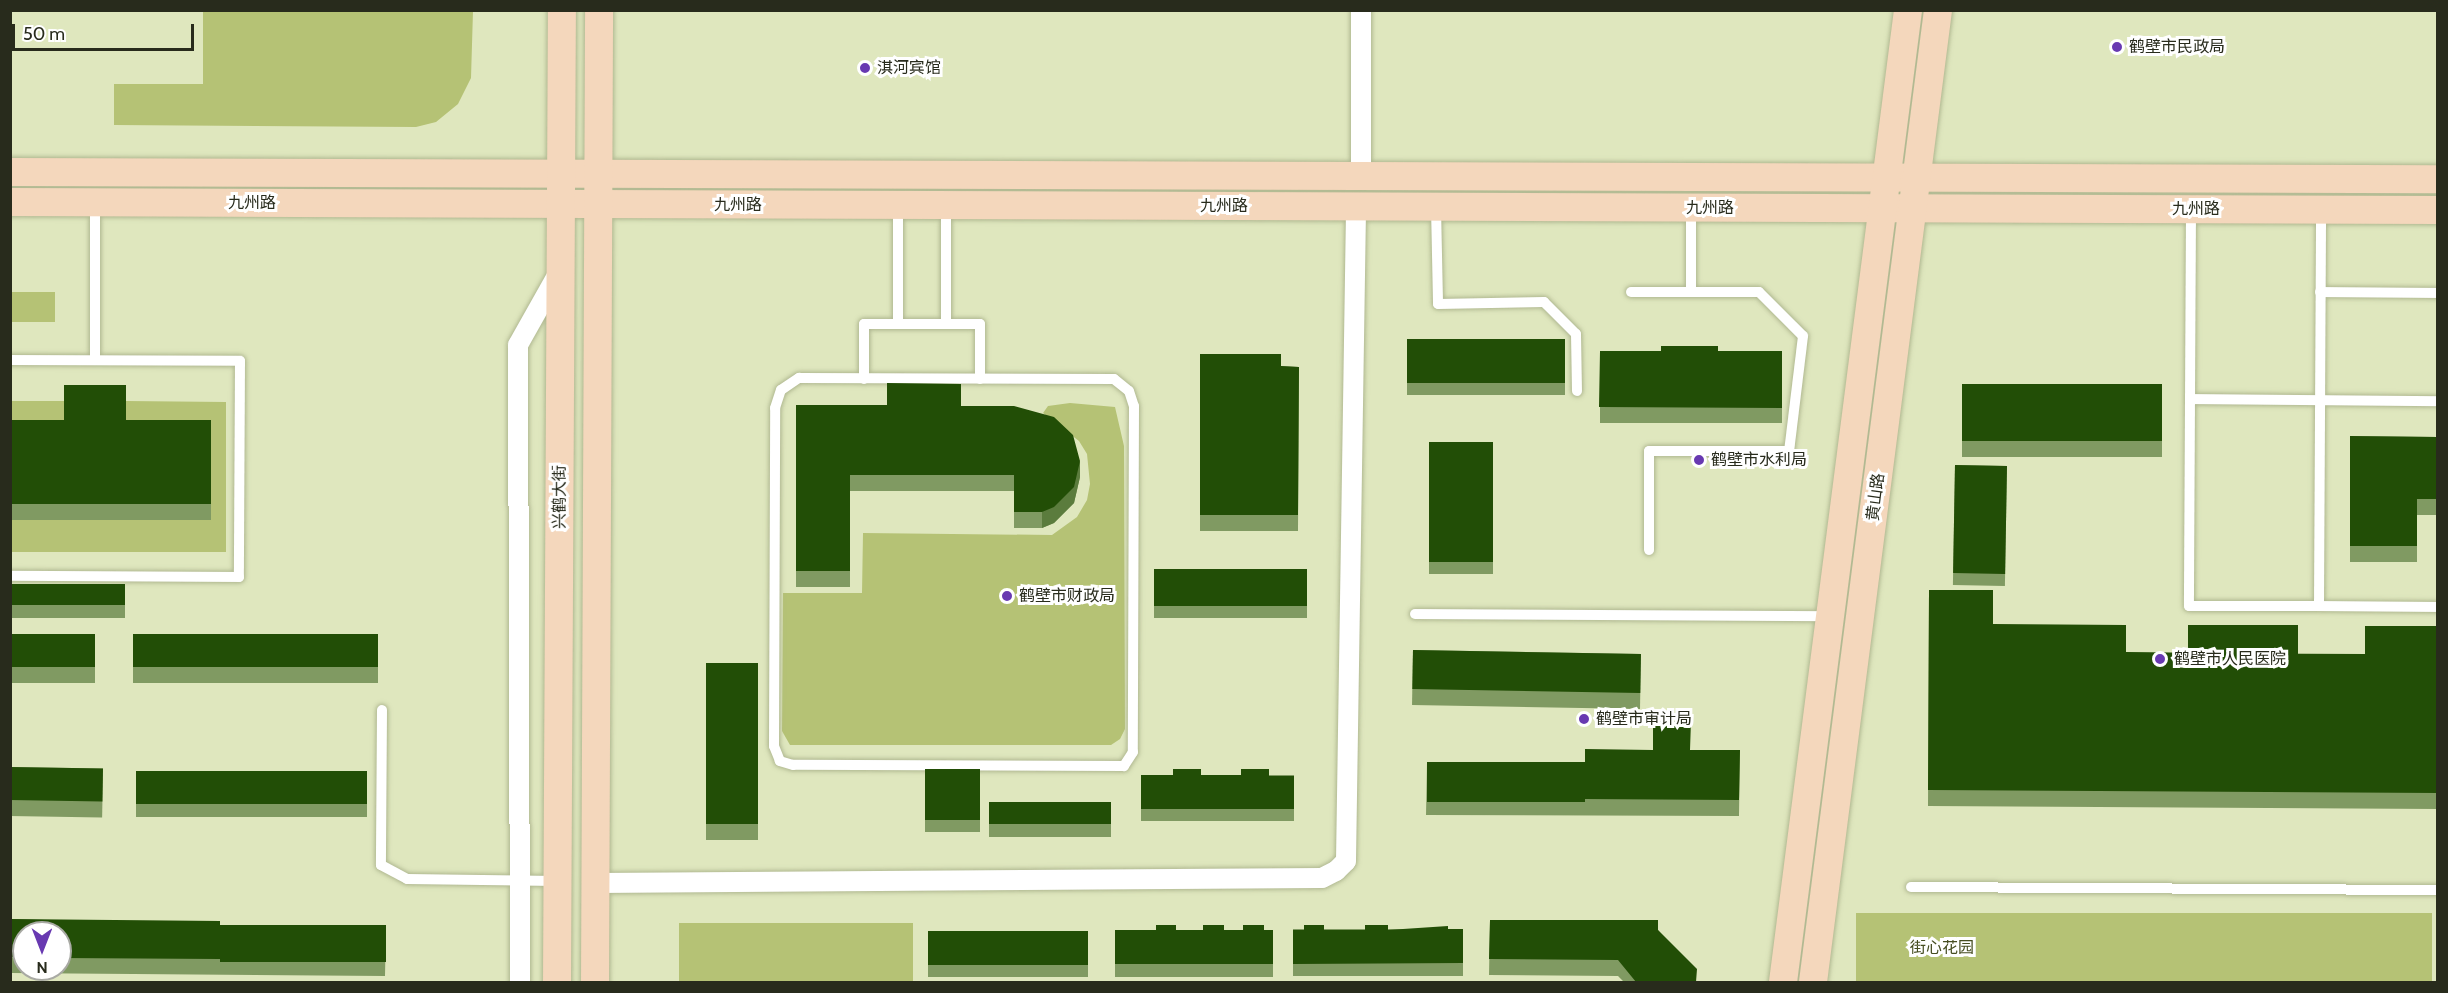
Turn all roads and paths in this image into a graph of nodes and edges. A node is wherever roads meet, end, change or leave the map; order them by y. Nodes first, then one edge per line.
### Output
1 (562, 10) edge
2 (599, 10) edge
3 (1361, 10) edge
4 (1908, 10) edge
5 (1938, 10) edge
6 (10, 172) edge
7 (562, 174) junction
8 (599, 174) junction
9 (1361, 176) junction
10 (1886, 178) junction
11 (1917, 178) junction
12 (2438, 179) edge
13 (10, 202) edge
14 (96, 203) junction
15 (562, 204) junction
16 (599, 204) junction
17 (898, 205) junction
18 (946, 205) junction
19 (1356, 207) junction
20 (1436, 207) junction
21 (1691, 207) junction
22 (1882, 208) junction
23 (1913, 208) junction
24 (2191, 209) junction
25 (2321, 209) junction
26 (2438, 210) edge
27 (562, 267) junction
28 (1631, 292) dead end
29 (1691, 292) junction
30 (2320, 292) junction
31 (2438, 293) edge
32 (898, 324) junction
33 (946, 324) junction
34 (10, 360) edge
35 (95, 360) junction
36 (864, 379) junction
37 (980, 379) junction
38 (1577, 391) dead end
39 (2190, 399) junction
40 (2320, 400) junction
41 (2438, 401) edge
42 (1649, 550) dead end
43 (10, 576) edge
44 (2319, 606) junction
45 (2438, 607) edge
46 (1415, 614) dead end
47 (1831, 616) junction
48 (382, 710) dead end
49 (520, 880) junction
50 (558, 881) junction
51 (596, 883) junction
52 (1911, 887) dead end
53 (2438, 890) edge
54 (520, 982) edge
55 (557, 982) edge
56 (595, 982) edge
57 (1783, 982) edge
58 (1813, 982) edge

1 - 7 street, 兴鹤大街
2 - 8 street
3 - 9 street
4 - 10 street, 黄山路
5 - 11 street, 黄山路
6 - 7 street, 九州路
7 - 8 street, 九州路
7 - 15 street, 兴鹤大街
8 - 9 street, 九州路
8 - 16 street
9 - 10 street, 九州路
10 - 11 street, 九州路
10 - 22 street, 黄山路
11 - 12 street, 九州路
11 - 23 street, 黄山路
13 - 14 street, 九州路
14 - 15 street, 九州路
14 - 35 lane
15 - 16 street, 九州路
15 - 27 street, 兴鹤大街
16 - 17 street, 九州路
16 - 51 street
17 - 18 street, 九州路
17 - 32 lane
18 - 19 street, 九州路
18 - 33 lane
19 - 20 street, 九州路
19 - 51 street
20 - 21 street, 九州路
20 - 38 lane
21 - 22 street, 九州路
21 - 29 lane
22 - 23 street, 九州路
22 - 47 street, 黄山路
23 - 24 street, 九州路
23 - 58 street, 黄山路
24 - 25 street, 九州路
24 - 39 lane
25 - 26 street, 九州路
25 - 30 lane
27 - 49 street
27 - 50 street, 兴鹤大街
28 - 29 lane
29 - 42 lane
30 - 31 lane
30 - 40 lane
32 - 33 lane
32 - 36 lane
33 - 37 lane
34 - 35 lane
35 - 43 lane
36 - 37 lane
36 - 37 lane
39 - 40 lane
39 - 44 lane
40 - 41 lane
40 - 44 lane
44 - 45 lane
46 - 47 lane
47 - 57 street, 黄山路
48 - 49 lane
49 - 50 lane
49 - 54 street
50 - 55 street, 兴鹤大街
51 - 56 street
52 - 53 lane

